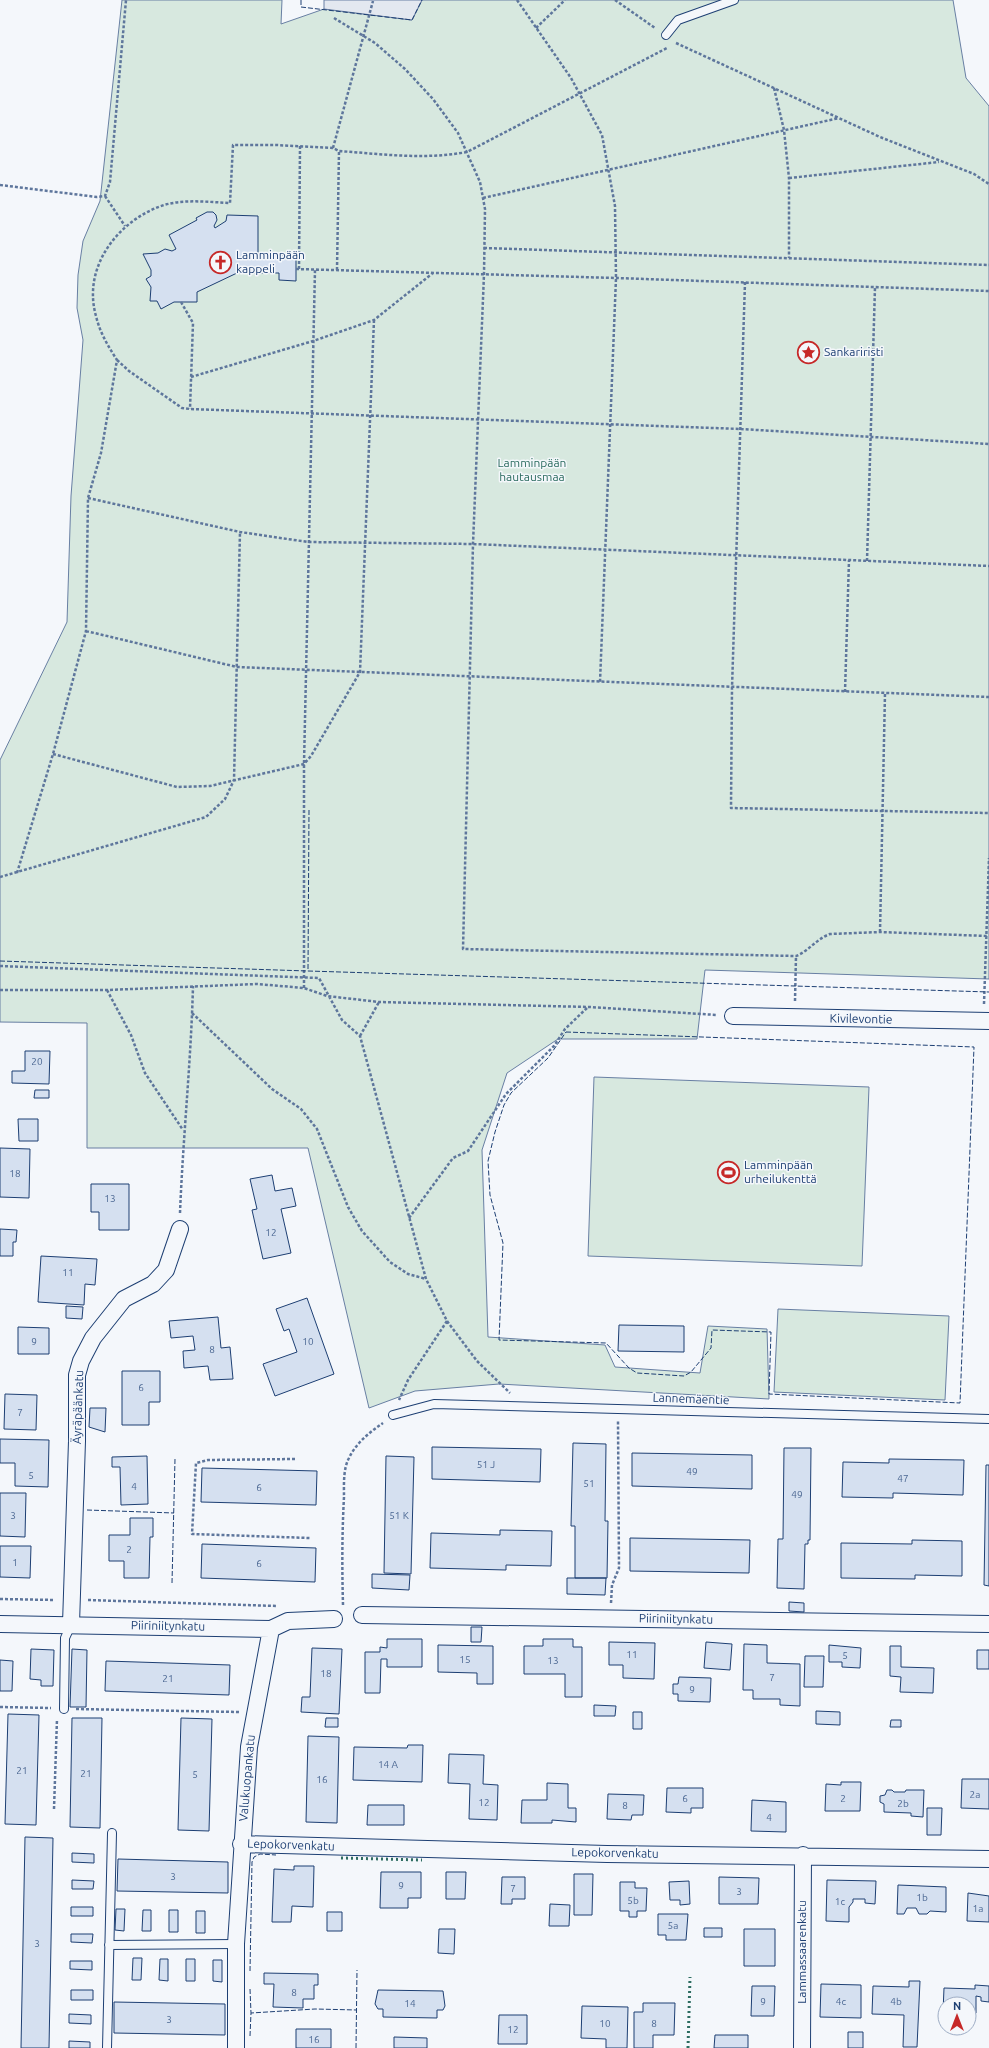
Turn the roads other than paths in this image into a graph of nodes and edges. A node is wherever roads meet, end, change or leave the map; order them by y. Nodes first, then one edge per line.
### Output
1 (734, 0) edge
2 (666, 35) road end
3 (733, 1016) road end
4 (986, 1021) edge
5 (180, 1229) road end
6 (393, 1415) road end
7 (989, 1419) edge
8 (338, 1613) road end
9 (362, 1615) dead end
10 (0, 1624) edge
11 (71, 1624) junction
12 (989, 1624) edge
13 (271, 1629) junction
14 (61, 1708) road end
15 (112, 1833) dead end
16 (241, 1844) junction
17 (803, 1855) junction
18 (989, 1859) edge
19 (236, 1944) junction
20 (109, 1945) junction
21 (107, 2048) edge
22 (236, 2048) edge
23 (802, 2048) edge

1 - 2 lane
3 - 4 street, Kivilevontie
5 - 11 street, Äyräpäänkatu
6 - 7 lane, Lannemäentie
8 - 13 street, Piiriniitynkatu
9 - 12 street, Piiriniitynkatu
10 - 11 street, Piiriniitynkatu
11 - 13 street, Piiriniitynkatu
11 - 14 lane
13 - 16 street, Valukuopankatu
15 - 20 lane
16 - 17 street, Lepokorvenkatu
16 - 19 street, Valukuopankatu
17 - 18 street, Lepokorvenkatu
17 - 23 street, Lammassaarenkatu
19 - 20 lane
19 - 22 street, Valukuopankatu
20 - 21 lane

